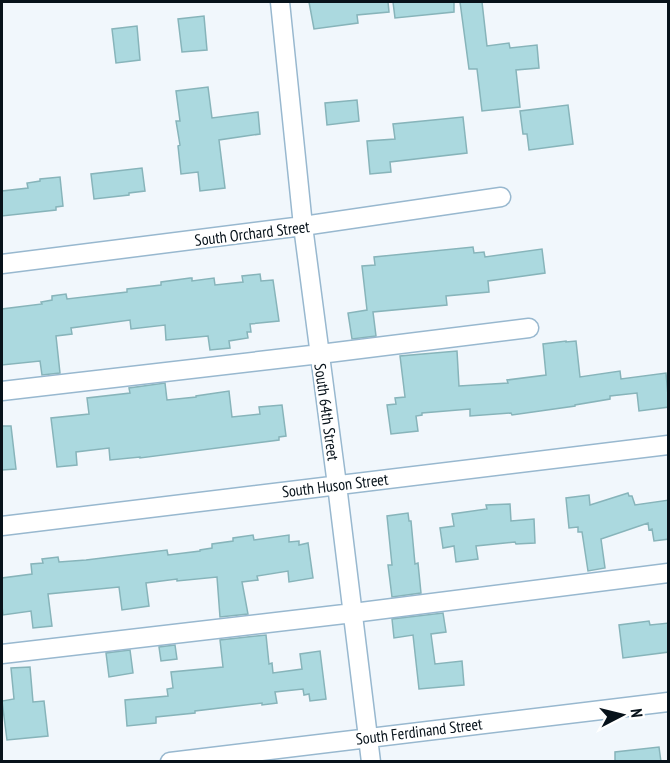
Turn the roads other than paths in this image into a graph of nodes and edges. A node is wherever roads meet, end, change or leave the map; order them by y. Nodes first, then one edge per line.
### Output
1 (280, 2) edge
2 (501, 197) dead end
3 (303, 226) junction
4 (2, 264) edge
5 (529, 328) dead end
6 (320, 354) junction
7 (2, 391) edge
8 (669, 445) edge
9 (337, 485) junction
10 (2, 526) edge
11 (669, 573) edge
12 (353, 613) junction
13 (2, 654) edge
14 (669, 702) edge
15 (368, 737) junction
16 (170, 762) edge
17 (371, 762) edge

1 - 3 street, South 64th Street
2 - 3 street, South Orchard Street
3 - 4 street, South Orchard Street
3 - 6 street, South 64th Street
5 - 6 street
6 - 7 street
6 - 9 street, South 64th Street
8 - 9 street, South Huson Street
9 - 10 street, South Huson Street
9 - 12 street, South 64th Street
11 - 12 street
12 - 13 street
12 - 15 street, South 64th Street
14 - 15 street, South Ferdinand Street
15 - 16 street, South Ferdinand Street
15 - 17 street, South 64th Street

